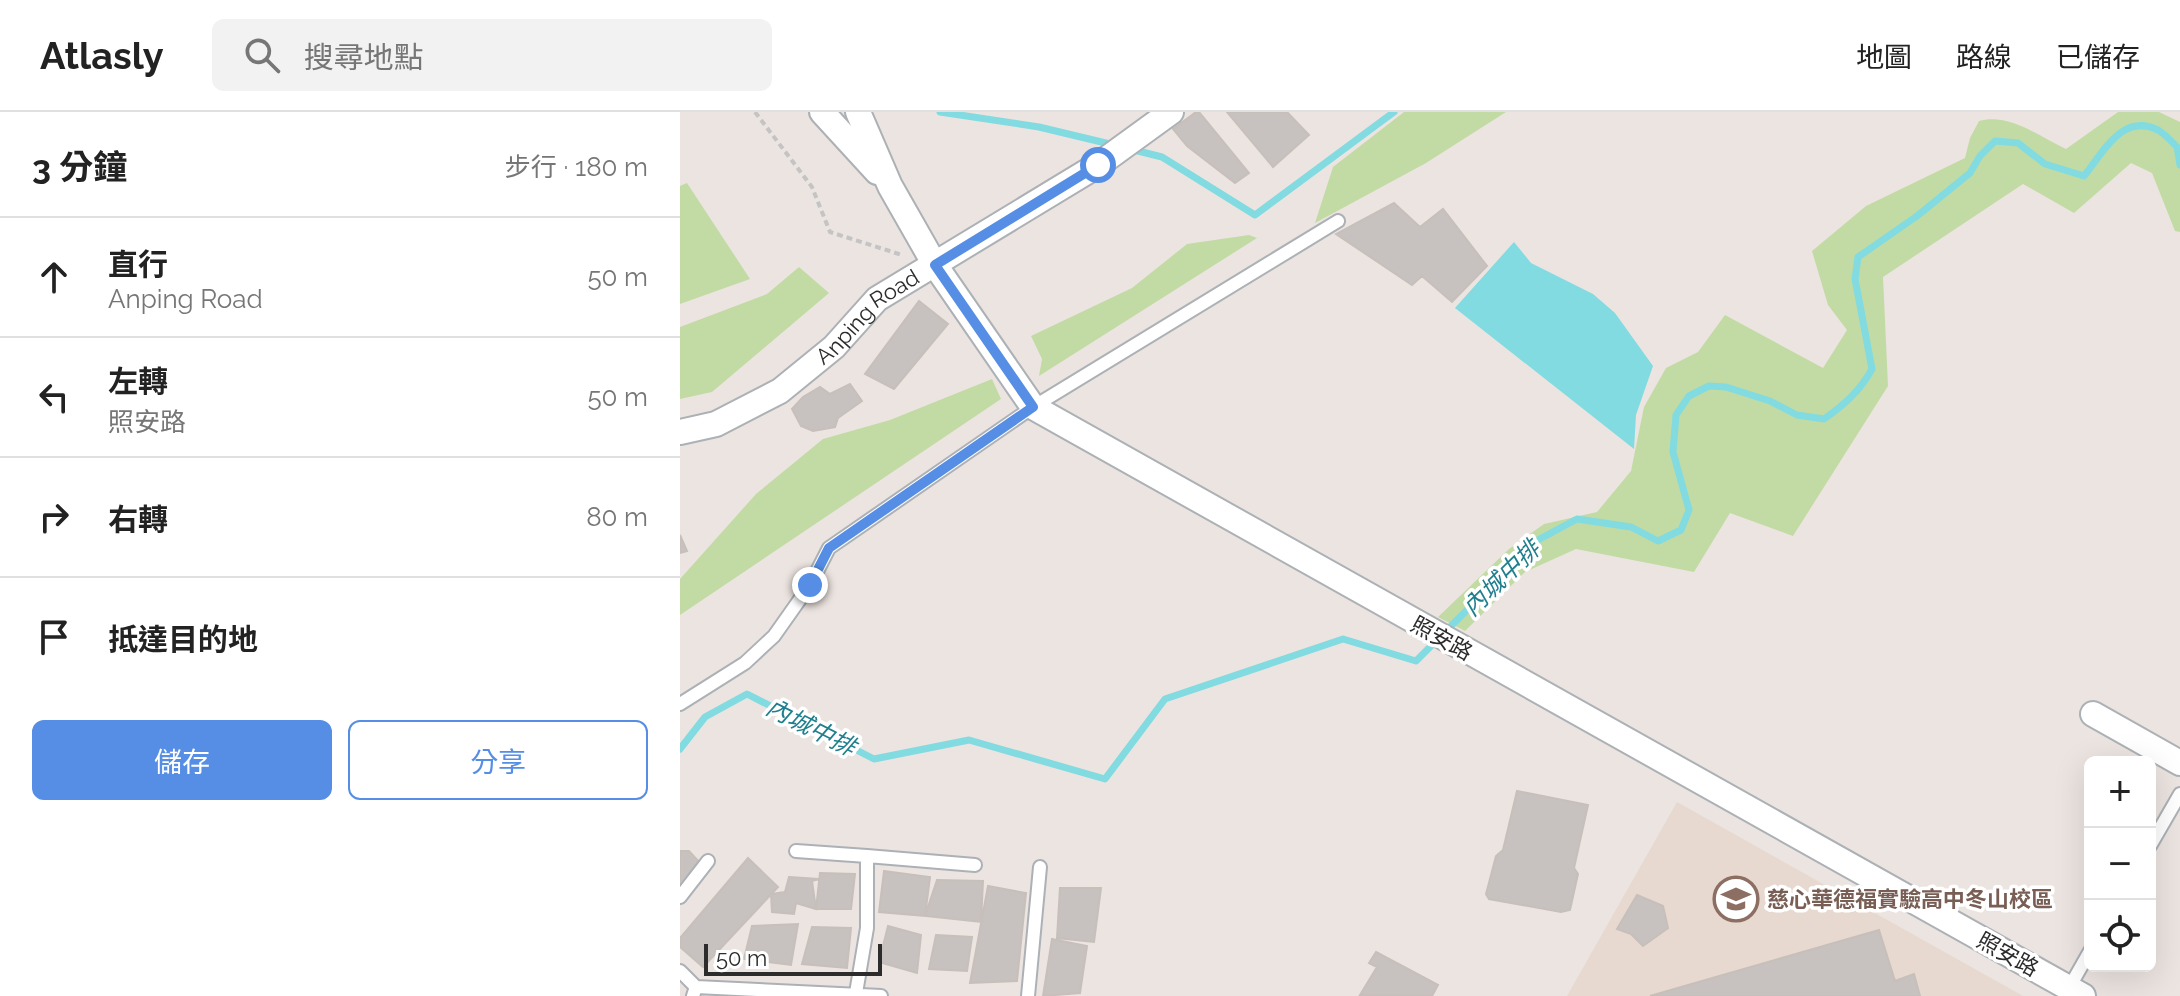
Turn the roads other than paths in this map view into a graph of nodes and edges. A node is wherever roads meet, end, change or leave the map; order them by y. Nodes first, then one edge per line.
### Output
1 (822, 112) edge
2 (858, 112) edge
3 (1171, 112) edge
4 (890, 186) junction
5 (1338, 221) dead end
6 (935, 265) junction
7 (1033, 407) junction
8 (680, 432) edge
9 (680, 704) edge
10 (2093, 714) dead end
11 (2178, 759) edge
12 (2180, 794) edge
13 (2156, 836) edge
14 (796, 851) dead end
15 (867, 856) junction
16 (708, 861) dead end
17 (975, 865) dead end
18 (1040, 867) dead end
19 (680, 897) edge
20 (2084, 969) edge
21 (680, 971) edge
22 (695, 991) edge
23 (2076, 992) edge
24 (856, 993) junction
25 (881, 996) edge
26 (1028, 996) edge

1 - 4 street
2 - 4 street
3 - 6 street, Anping Road
4 - 6 street, 照安路
5 - 7 lane
6 - 7 street, 照安路
6 - 8 street, Anping Road
7 - 9 lane
7 - 23 street, 照安路
10 - 11 street
12 - 13 lane
14 - 15 lane
15 - 17 lane
15 - 24 lane
16 - 19 lane
18 - 26 lane
20 - 23 lane
21 - 22 lane
22 - 24 lane
24 - 25 lane

